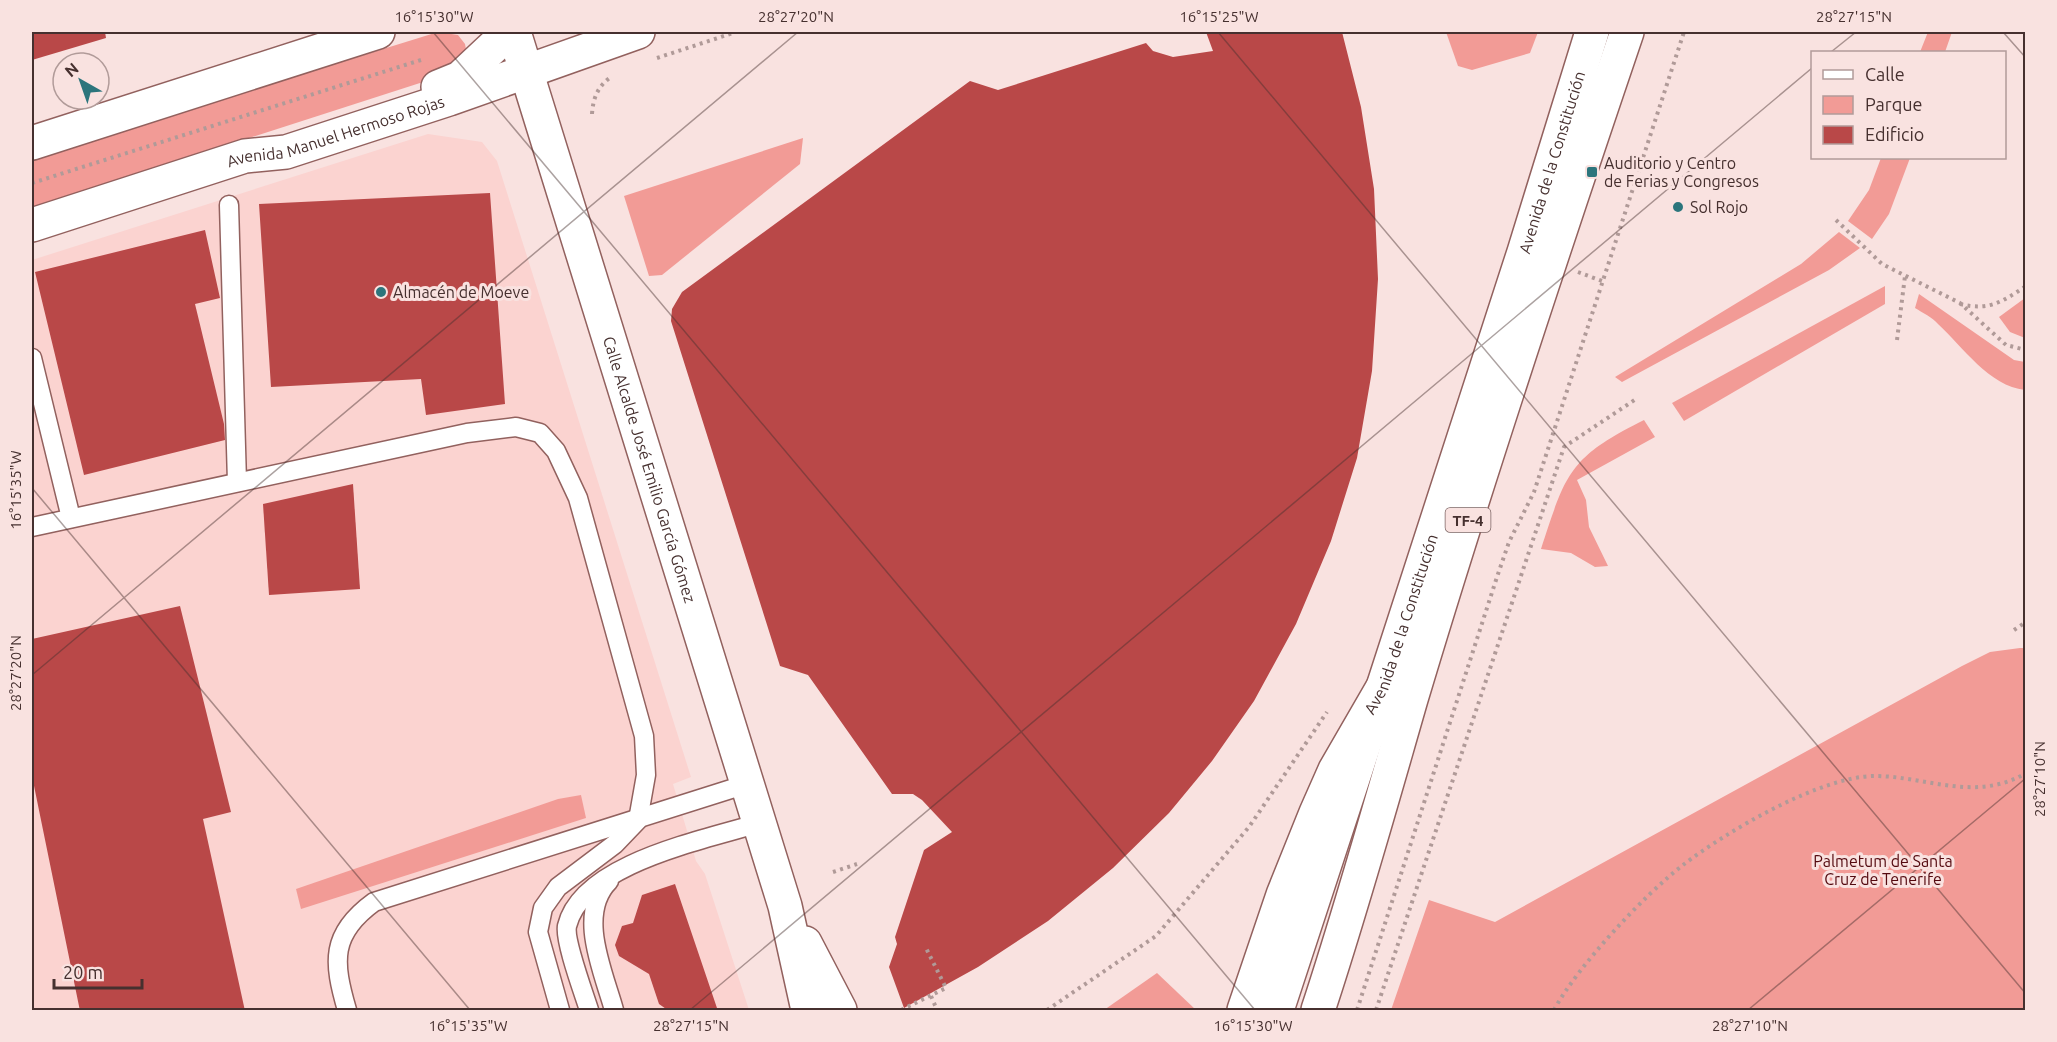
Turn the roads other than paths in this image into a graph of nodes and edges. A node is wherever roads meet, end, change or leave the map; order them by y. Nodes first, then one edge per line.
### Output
1 (378, 32) edge
2 (512, 32) edge
3 (1592, 32) edge
4 (1627, 32) edge
5 (645, 45) edge
6 (527, 71) junction
7 (32, 143) edge
8 (245, 156) junction
9 (229, 205) dead end
10 (32, 225) edge
11 (32, 358) edge
12 (237, 482) junction
13 (71, 518) junction
14 (32, 526) edge
15 (1383, 687) junction
16 (747, 784) junction
17 (638, 820) junction
18 (759, 823) junction
19 (626, 865) junction
20 (785, 906) junction
21 (347, 1011) edge
22 (560, 1011) edge
23 (589, 1011) edge
24 (614, 1011) edge
25 (808, 1011) edge
26 (840, 1011) edge
27 (1244, 1011) edge
28 (1277, 1011) edge
29 (1318, 1011) edge

1 - 7 main road
2 - 6 main road, Calle Alcalde José Emilio García Gómez
2 - 8 main road
3 - 15 main road, Avenida de la Constitución / TF-4
4 - 29 main road, Avenida de la Constitución / TF-4
5 - 6 main road, Avenida Manuel Hermoso Rojas
6 - 8 main road, Avenida Manuel Hermoso Rojas
6 - 16 main road, Calle Alcalde José Emilio García Gómez
8 - 10 main road, Avenida Manuel Hermoso Rojas
9 - 12 lane
11 - 13 lane
12 - 13 lane
12 - 17 lane
13 - 14 lane
15 - 27 main road
15 - 28 main road, Avenida de la Constitución / TF-4
16 - 17 lane
16 - 18 main road, Calle Alcalde José Emilio García Gómez
17 - 21 lane
17 - 22 lane
18 - 19 lane
18 - 20 main road, Calle Alcalde José Emilio García Gómez
19 - 23 lane
19 - 24 lane
20 - 25 main road, Calle Alcalde José Emilio García Gómez
20 - 26 main road, Calle Alcalde José Emilio García Gómez

